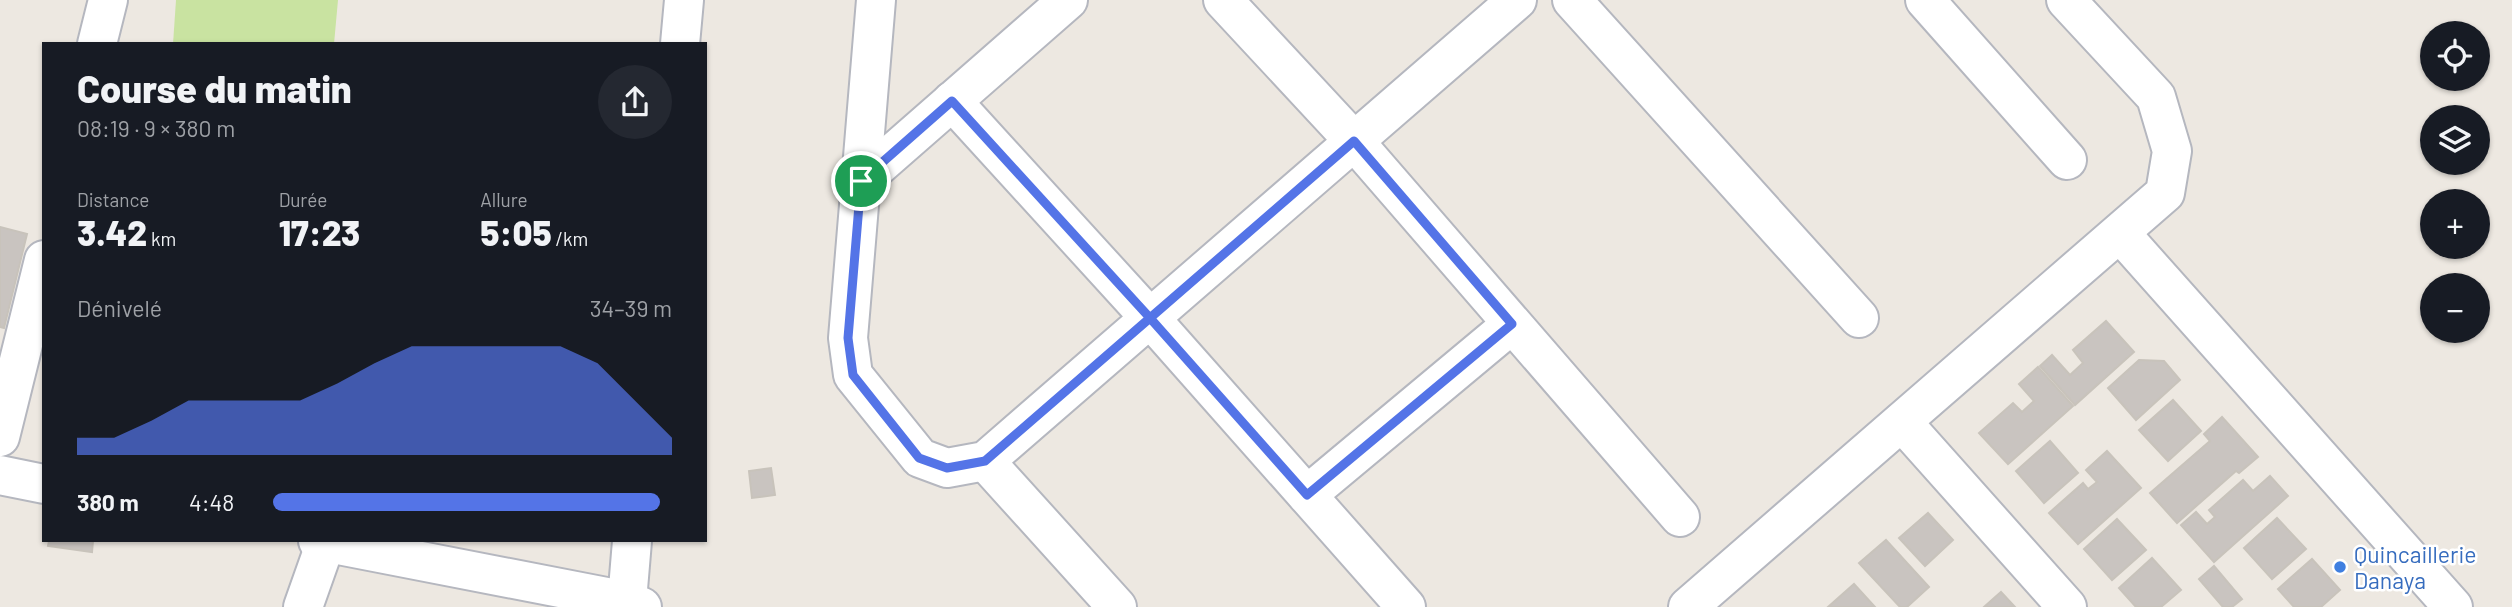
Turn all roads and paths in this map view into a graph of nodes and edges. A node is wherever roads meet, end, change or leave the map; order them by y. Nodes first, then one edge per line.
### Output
1 (108, 0) edge
2 (684, 0) edge
3 (876, 0) edge
4 (1068, 0) edge
5 (1223, 0) edge
6 (1517, 0) edge
7 (1572, 0) edge
8 (1925, 0) edge
9 (2066, 0) edge
10 (98, 42) edge
11 (680, 42) edge
12 (952, 101) junction
13 (1354, 141) junction
14 (2067, 160) dead end
15 (861, 181) junction
16 (2120, 233) junction
17 (42, 268) edge
18 (1150, 318) junction
19 (1859, 318) dead end
20 (1512, 324) junction
21 (1902, 422) junction
22 (0, 438) edge
23 (985, 461) junction
24 (0, 475) edge
25 (42, 484) edge
26 (1307, 495) junction
27 (1680, 517) dead end
28 (322, 542) edge
29 (632, 542) edge
30 (634, 604) edge
31 (303, 607) edge
32 (1117, 607) edge
33 (1406, 607) edge
34 (1688, 607) edge
35 (2067, 607) edge
36 (2453, 607) edge

1 - 10 street
2 - 11 street
3 - 15 street
4 - 12 street
5 - 13 street
6 - 13 street
7 - 19 street
8 - 14 street
9 - 16 street
12 - 15 street
12 - 18 street
13 - 18 street
13 - 20 street
15 - 23 street
16 - 21 street
16 - 36 street
17 - 22 street
18 - 23 street
18 - 26 street
20 - 26 street
20 - 27 street
21 - 34 street
21 - 35 street
23 - 32 street
24 - 25 street
26 - 33 street
28 - 30 street
28 - 31 street
29 - 30 street

